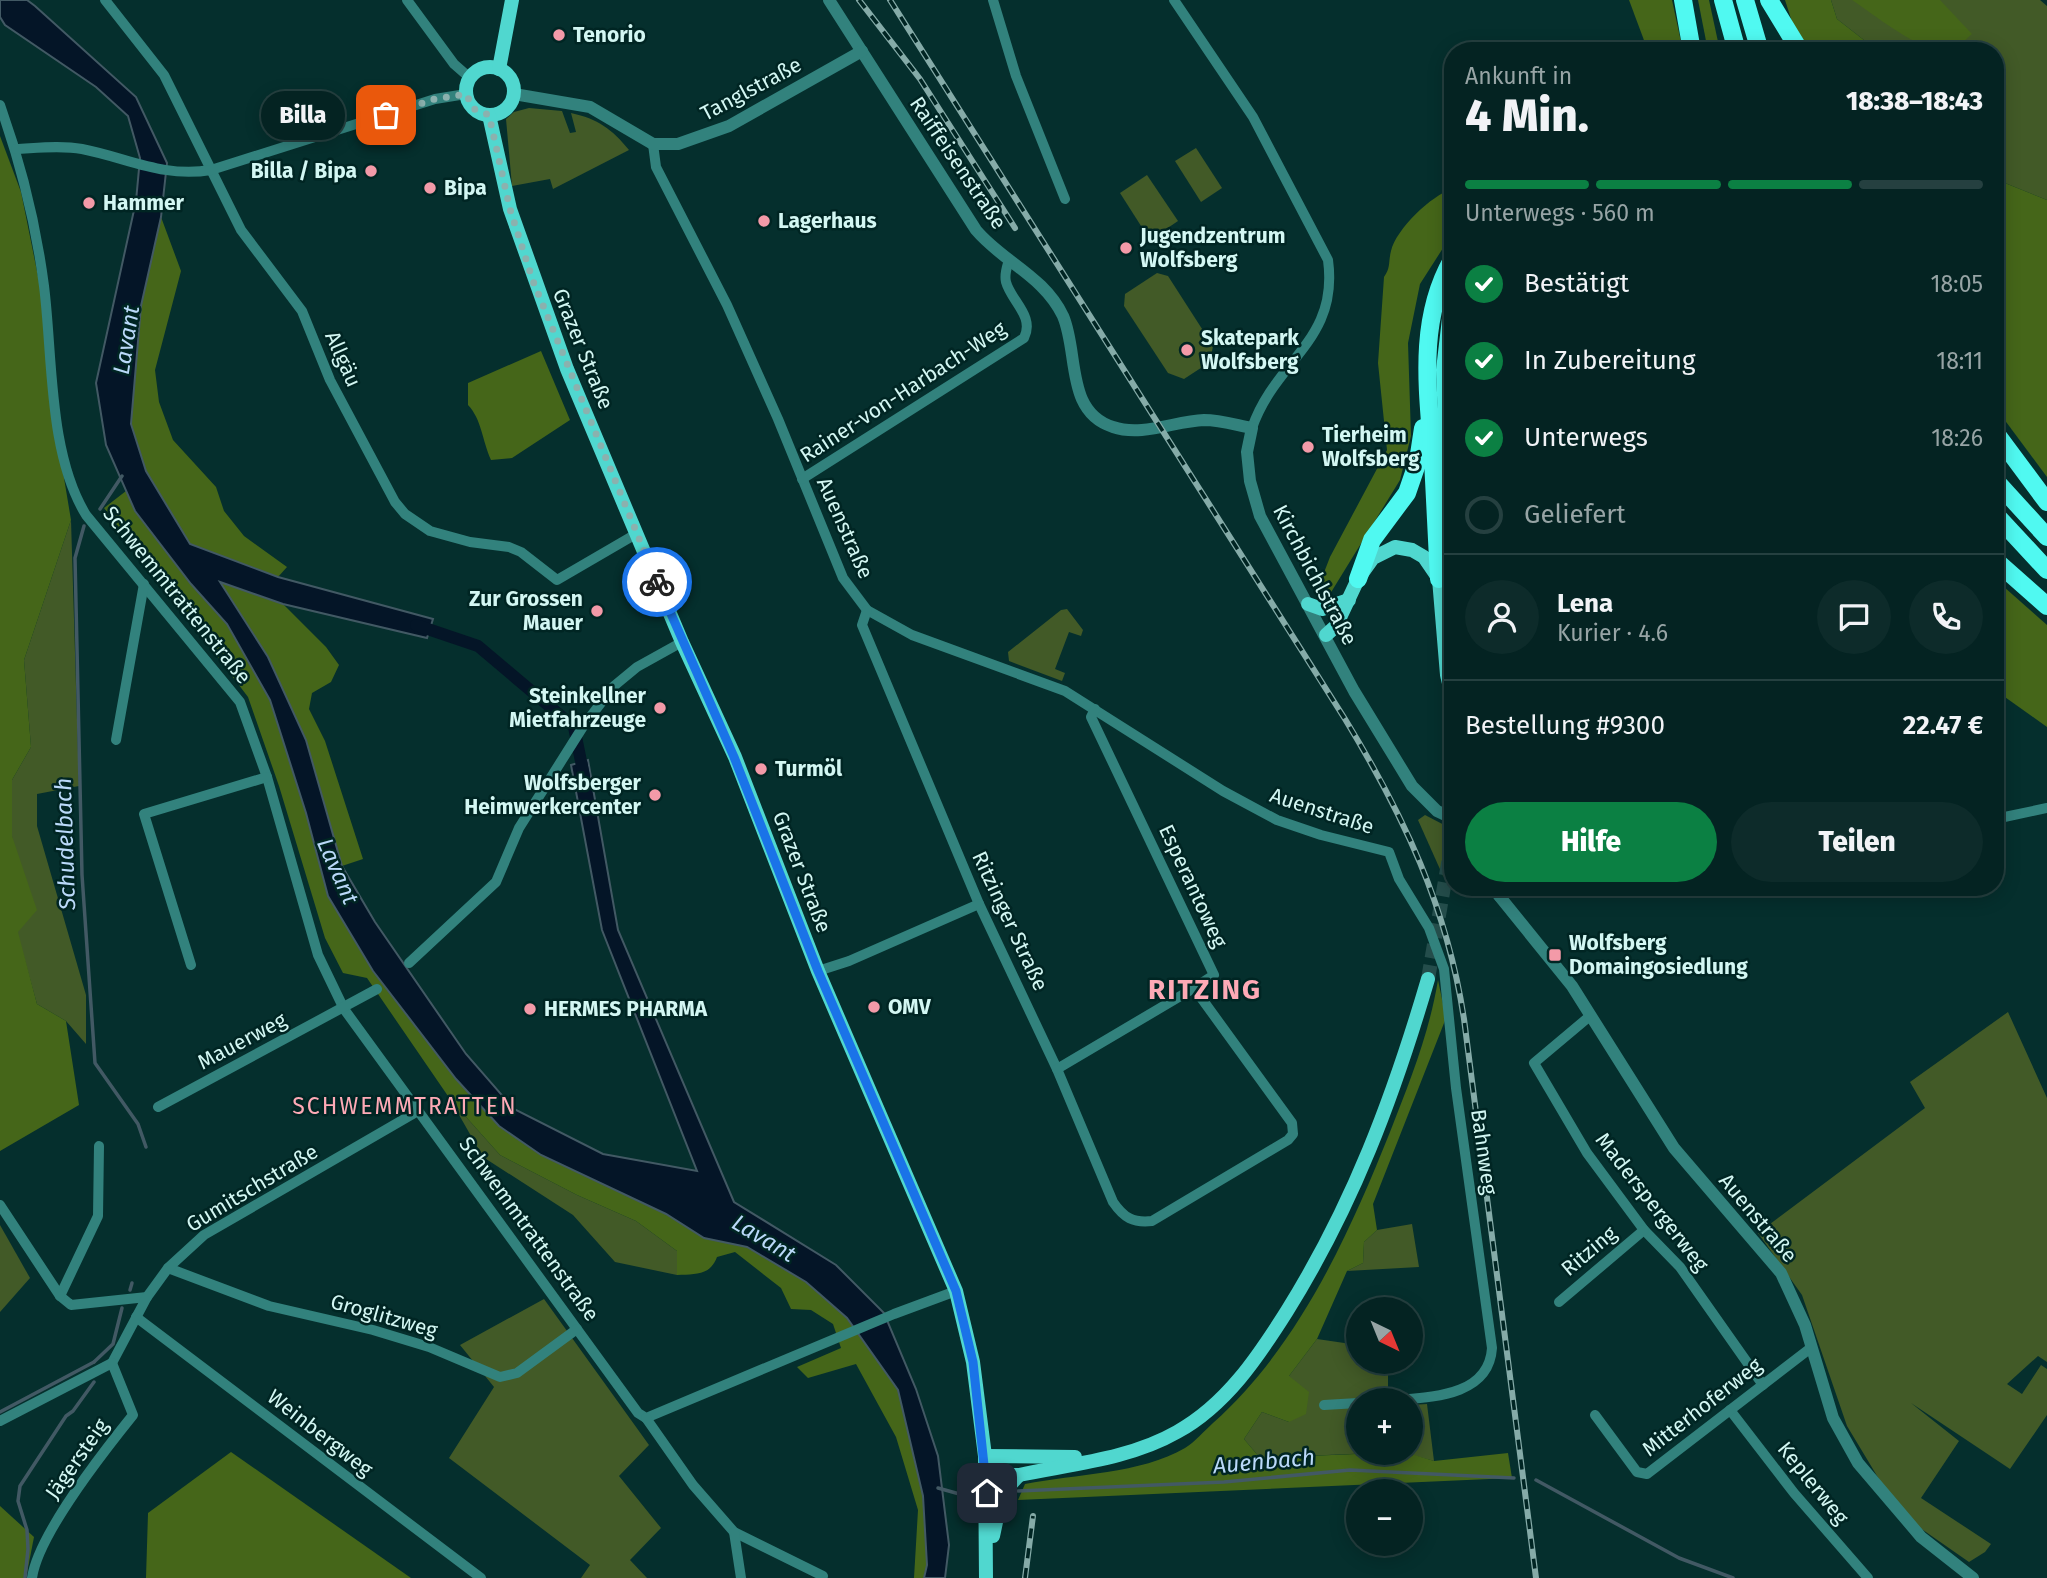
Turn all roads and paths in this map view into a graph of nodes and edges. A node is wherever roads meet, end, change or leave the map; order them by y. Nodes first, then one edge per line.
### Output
1 (105, 0) edge
2 (407, 0) edge
3 (512, 0) edge
4 (829, 0) edge
5 (993, 0) edge
6 (1174, 0) edge
7 (1683, 0) edge
8 (1723, 0) edge
9 (1745, 0) edge
10 (1769, 0) edge
11 (1690, 42) edge
12 (1735, 42) edge
13 (1757, 42) edge
14 (1795, 42) edge
15 (862, 51) junction
16 (499, 69) junction
17 (470, 78) junction
18 (466, 94) junction
19 (514, 94) junction
20 (0, 106) edge
21 (489, 115) junction
22 (653, 144) junction
23 (16, 149) junction
24 (211, 170) junction
25 (1065, 199) dead end
26 (1009, 260) junction
27 (1444, 279) edge
28 (1444, 353) edge
29 (1436, 404) junction
30 (1444, 414) edge
31 (1252, 428) junction
32 (2004, 444) edge
33 (1444, 476) edge
34 (802, 479) junction
35 (2004, 490) edge
36 (2047, 502) edge
37 (2004, 524) edge
38 (636, 534) junction
39 (2047, 537) edge
40 (2004, 568) edge
41 (2047, 570) edge
42 (1358, 579) junction
43 (1439, 579) junction
44 (144, 584) junction
45 (1349, 600) junction
46 (1308, 604) junction
47 (2047, 606) edge
48 (867, 610) junction
49 (1326, 635) junction
50 (1444, 639) edge
51 (682, 642) junction
52 (1095, 709) junction
53 (116, 740) dead end
54 (267, 777) junction
55 (2047, 808) edge
56 (1444, 814) edge
57 (2004, 817) edge
58 (1389, 852) joint
59 (1498, 896) edge
60 (979, 904) junction
61 (409, 963) dead end
62 (191, 965) dead end
63 (818, 971) junction
64 (1427, 979) tunnel mouth
65 (1194, 988) junction
66 (377, 989) dead end
67 (344, 1009) junction
68 (1590, 1016) junction
69 (1057, 1069) junction
70 (158, 1107) dead end
71 (418, 1111) junction
72 (99, 1146) dead end
73 (0, 1205) edge
74 (1644, 1230) junction
75 (169, 1268) junction
76 (956, 1291) junction
77 (61, 1296) junction
78 (147, 1297) junction
79 (1559, 1301) dead end
80 (136, 1317) junction
81 (577, 1329) junction
82 (1812, 1347) junction
83 (111, 1363) junction
84 (1763, 1385) junction
85 (1423, 1398) edge
86 (1346, 1404) edge
87 (1324, 1405) dead end
88 (1730, 1410) junction
89 (1595, 1415) dead end
90 (646, 1418) junction
91 (0, 1421) edge
92 (1101, 1457) junction
93 (986, 1463) junction
94 (1019, 1475) junction
95 (734, 1532) junction
96 (986, 1571) edge
97 (823, 1576) dead end
98 (32, 1578) edge
99 (481, 1578) edge
100 (741, 1578) edge
101 (1868, 1578) edge
102 (1973, 1578) edge

1 - 24 street, Allgäu
2 - 17 street
3 - 16 main road
4 - 15 street, Raiffeisenstraße
5 - 25 street
6 - 31 street, Kirchbichlstraße
7 - 11 highway
8 - 12 highway
9 - 13 highway
10 - 14 highway
15 - 22 street, Tanglstraße
15 - 26 street, Raiffeisenstraße
16 - 17 main road
16 - 19 main road
17 - 18 main road
18 - 21 main road
18 - 24 street
19 - 21 main road
19 - 22 street
20 - 23 street, Schwemmtrattenstraße
21 - 38 main road, Grazer Straße
22 - 34 street, Auenstraße
23 - 24 street
23 - 44 street, Schwemmtrattenstraße
24 - 38 street, Allgäu
26 - 31 street, Raiffeisenstraße
26 - 34 street, Rainer-von-Harbach-Weg
27 - 29 highway
28 - 29 highway
29 - 30 highway
29 - 33 highway
29 - 42 highway
29 - 43 highway
31 - 46 street, Kirchbichlstraße
32 - 36 highway
34 - 48 street, Auenstraße
35 - 39 highway
37 - 41 highway
38 - 51 main road, Grazer Straße
40 - 47 highway
42 - 43 main road
42 - 45 main road
43 - 50 main road
44 - 53 street
44 - 54 street, Schwemmtrattenstraße
45 - 46 main road
45 - 49 main road
46 - 49 street, Kirchbichlstraße
48 - 52 street, Auenstraße
48 - 60 street, Ritzinger Straße
49 - 56 street, Kirchbichlstraße
51 - 61 street
51 - 63 main road, Grazer Straße
52 - 58 street, Auenstraße
52 - 65 street, Esperantoweg
54 - 62 street
54 - 67 street, Schwemmtrattenstraße
55 - 57 street
58 - 85 street, Bahnweg
59 - 68 street, Auenstraße
60 - 63 street
60 - 69 street, Ritzinger Straße
63 - 76 main road, Grazer Straße
64 - 92 main road
65 - 69 street
65 - 69 street, Ritzinger Straße
66 - 67 street, Mauerweg
67 - 70 street, Mauerweg
67 - 71 street, Schwemmtrattenstraße
68 - 74 street, Maderspergerweg
68 - 82 street, Auenstraße
71 - 75 street, Gumitschstraße
71 - 81 street, Schwemmtrattenstraße
72 - 77 street
73 - 77 street
74 - 79 street, Ritzing
74 - 84 street, Maderspergerweg
75 - 78 street, Gumitschstraße
75 - 81 street, Groglitzweg
76 - 90 street
76 - 93 main road, Grazer Straße
77 - 78 street
78 - 80 street, Gumitschstraße
80 - 83 street, Gumitschstraße
80 - 99 street, Weinbergweg
81 - 90 street, Schwemmtrattenstraße
82 - 84 street, Mitterhoferweg
82 - 102 street, Auenstraße
83 - 91 street
83 - 98 street, Jägersteig
84 - 88 street, Mitterhoferweg
86 - 87 street
88 - 89 street, Mitterhoferweg
88 - 101 street, Keplerweg
90 - 95 street, Schwemmtrattenstraße
92 - 93 main road
92 - 94 main road
93 - 94 main road
93 - 96 main road, Grazer Straße
94 - 96 main road
95 - 97 street
95 - 100 street

